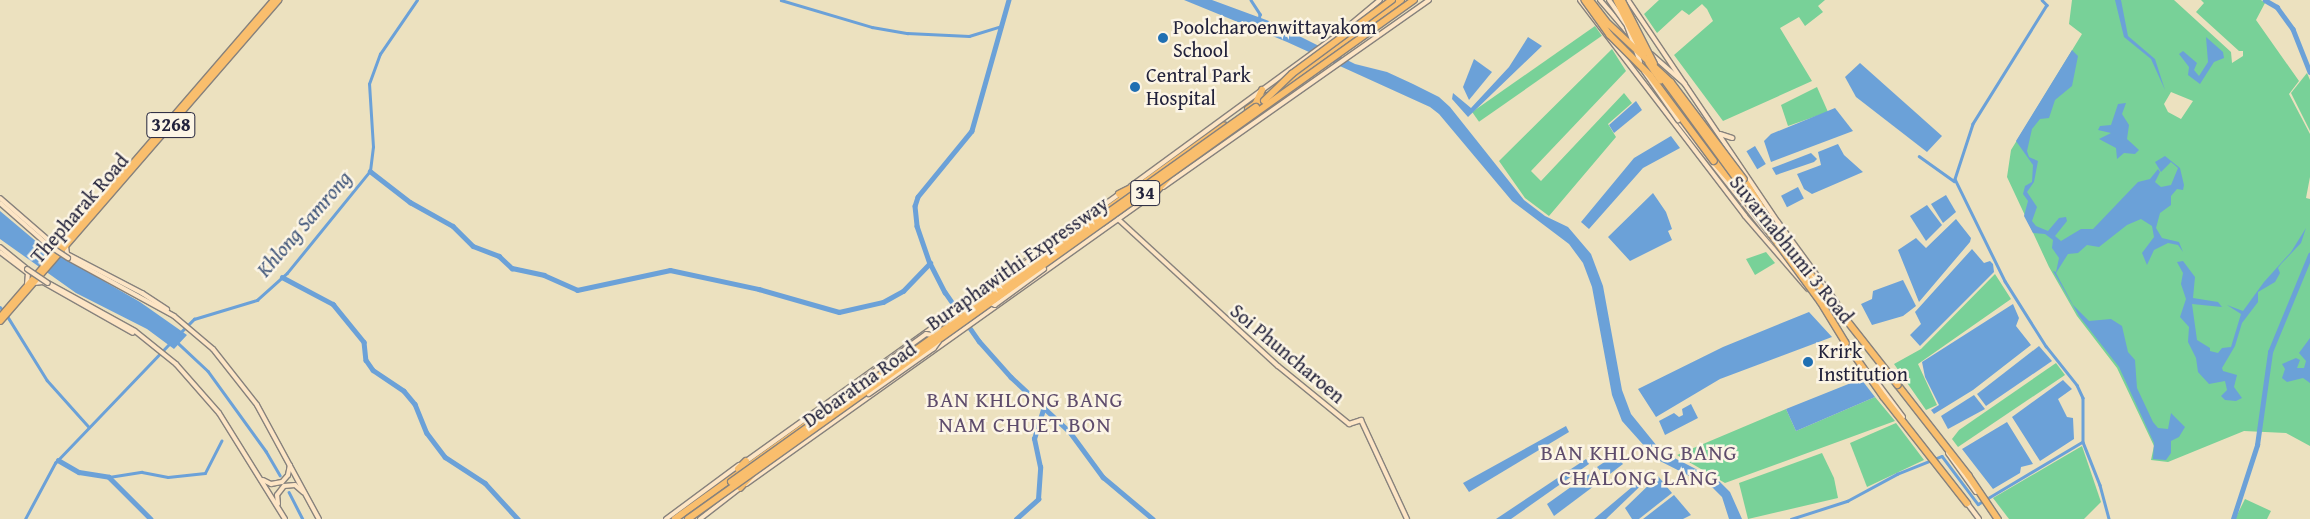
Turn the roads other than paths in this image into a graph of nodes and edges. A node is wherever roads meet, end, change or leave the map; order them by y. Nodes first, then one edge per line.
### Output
1 (273, 0) edge
2 (278, 0) edge
3 (1380, 0) edge
4 (1383, 0) edge
5 (1392, 0) edge
6 (1401, 0) edge
7 (1407, 0) edge
8 (1416, 0) edge
9 (1429, 0) edge
10 (1580, 0) edge
11 (1585, 0) edge
12 (1590, 0) edge
13 (1600, 0) edge
14 (1609, 0) edge
15 (1617, 0) edge
16 (1622, 0) edge
17 (1628, 0) edge
18 (1368, 11) junction
19 (221, 62) junction
20 (1262, 90) junction
21 (1696, 96) junction
22 (1265, 103) junction
23 (1255, 104) junction
24 (1720, 134) junction
25 (1732, 138) dead end
26 (1174, 172) junction
27 (1152, 178) junction
28 (1737, 188) junction
29 (1120, 194) junction
30 (1154, 194) junction
31 (0, 198) edge
32 (0, 203) edge
33 (1106, 205) junction
34 (1123, 215) junction
35 (1118, 219) junction
36 (1776, 230) junction
37 (65, 242) junction
38 (0, 247) edge
39 (0, 252) edge
40 (1799, 276) junction
41 (29, 285) junction
42 (964, 308) junction
43 (0, 316) edge
44 (174, 316) junction
45 (974, 318) junction
46 (947, 320) junction
47 (0, 321) edge
48 (955, 332) junction
49 (147, 340) junction
50 (839, 416) junction
51 (788, 431) junction
52 (1930, 456) junction
53 (288, 458) junction
54 (746, 461) junction
55 (758, 469) junction
56 (258, 476) junction
57 (726, 481) junction
58 (740, 488) junction
59 (1982, 496) junction
60 (1967, 503) joint
61 (312, 505) junction
62 (280, 511) junction
63 (285, 519) edge
64 (319, 519) edge
65 (666, 519) edge
66 (675, 519) edge
67 (681, 519) edge
68 (688, 519) edge
69 (692, 519) edge
70 (700, 519) edge
71 (1407, 519) edge
72 (1979, 519) edge
73 (1997, 519) edge

1 - 19 main road, Thepharak Road / 3268
2 - 19 main road, Thepharak Road / 3268
3 - 18 main road, Debaratna Road / 34
4 - 18 main road
5 - 22 highway, bridge
6 - 23 highway, Debaratna Road / 34, bridge
7 - 22 highway, Buraphawithi Expressway, bridge
8 - 22 highway, bridge
8 - 26 highway, Debaratna Road / 34, bridge
9 - 30 main road, Debaratna Road / 34
10 - 40 main road, Suvarnabhumi 3 Road
11 - 28 highway, bridge
12 - 36 highway, bridge
13 - 21 main road
14 - 40 main road, bridge
15 - 28 highway, bridge
16 - 36 highway, bridge
17 - 21 main road, Suvarnabhumi 3 Road
18 - 20 main road, Debaratna Road / 34
19 - 37 main road, Thepharak Road / 3268
20 - 23 highway
20 - 29 main road, Debaratna Road / 34
21 - 24 main road, Suvarnabhumi 3 Road
22 - 67 highway, Buraphawithi Expressway, bridge
22 - 68 highway, Buraphawithi Expressway, bridge
23 - 27 highway, Debaratna Road / 34
24 - 25 main road
24 - 59 main road, Suvarnabhumi 3 Road
26 - 30 highway
26 - 45 highway, Debaratna Road / 34
27 - 29 highway
27 - 42 highway, Debaratna Road / 34
28 - 52 highway, bridge
29 - 33 main road, Debaratna Road / 34
30 - 34 main road, Debaratna Road / 34
31 - 37 main road
32 - 44 main road, bridge
33 - 34 main road, bridge
33 - 42 main road, Debaratna Road / 34
34 - 35 main road, Debaratna Road / 34
35 - 45 main road, Debaratna Road / 34
35 - 71 main road, Soi Phuncharoen
36 - 59 highway, bridge
37 - 41 main road, Thepharak Road / 3268, bridge
37 - 44 main road
38 - 49 main road, bridge
39 - 41 main road
40 - 52 main road, Suvarnabhumi 3 Road
41 - 43 main road, Thepharak Road / 3268
41 - 47 main road, Thepharak Road / 3268
41 - 49 main road
42 - 46 highway, Debaratna Road / 34, bridge
44 - 53 main road
45 - 48 highway, Debaratna Road / 34, bridge
46 - 51 main road, Debaratna Road / 34
46 - 57 highway, Debaratna Road / 34
48 - 50 main road, Debaratna Road / 34
48 - 55 highway, Debaratna Road / 34
49 - 56 main road
50 - 51 main road, bridge
50 - 58 main road, Debaratna Road / 34
51 - 54 main road, Debaratna Road / 34
52 - 60 highway
53 - 56 main road
53 - 61 main road
54 - 57 highway
54 - 65 main road, Debaratna Road / 34
55 - 58 highway
55 - 69 highway, Debaratna Road / 34
56 - 62 main road
57 - 66 highway, Debaratna Road / 34
58 - 70 main road, Debaratna Road / 34
59 - 73 highway
60 - 72 main road
61 - 62 main road
61 - 64 main road
62 - 63 main road

